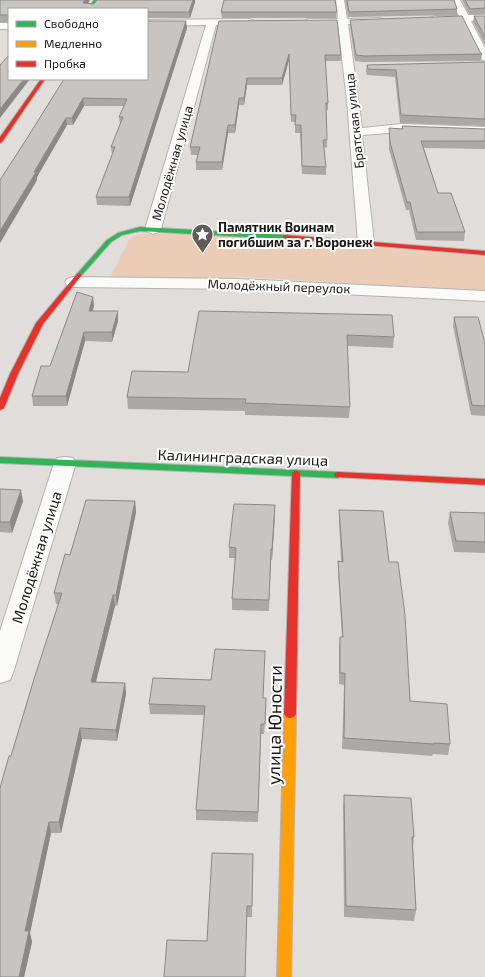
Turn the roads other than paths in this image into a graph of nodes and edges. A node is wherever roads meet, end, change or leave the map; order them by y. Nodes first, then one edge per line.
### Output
1 (340, 0) edge
2 (456, 0) edge
3 (485, 18) edge
4 (342, 19) junction
5 (387, 19) edge
6 (424, 19) edge
7 (466, 19) junction
8 (297, 21) edge
9 (212, 22) junction
10 (260, 22) edge
11 (148, 23) edge
12 (482, 62) edge
13 (42, 80) edge
14 (354, 110) junction
15 (401, 128) junction
16 (485, 131) edge
17 (356, 132) junction
18 (0, 141) edge
19 (153, 229) junction
20 (366, 242) junction
21 (485, 253) edge
22 (73, 282) junction
23 (485, 296) edge
24 (0, 408) edge
25 (0, 460) edge
26 (65, 464) junction
27 (296, 473) junction
28 (485, 482) edge
29 (0, 673) edge
30 (284, 977) edge

1 - 4 street, Братская улица
2 - 7 street
3 - 7 street
4 - 5 street
4 - 8 street
4 - 14 street, Братская улица
6 - 7 street
7 - 12 street
9 - 10 street
9 - 11 street
9 - 19 street, Молодёжная улица
13 - 18 street
14 - 15 street
14 - 17 street, Братская улица
15 - 16 street
15 - 17 street
17 - 20 street, Братская улица
19 - 20 street
19 - 22 street, Молодёжная улица
20 - 21 street
22 - 23 street, Молодёжный переулок
22 - 24 street, Молодёжная улица
25 - 26 street, Калининградская улица
26 - 27 street, Калининградская улица
26 - 29 street, Молодёжная улица
27 - 28 street, Калининградская улица
27 - 30 street, улица Юности

